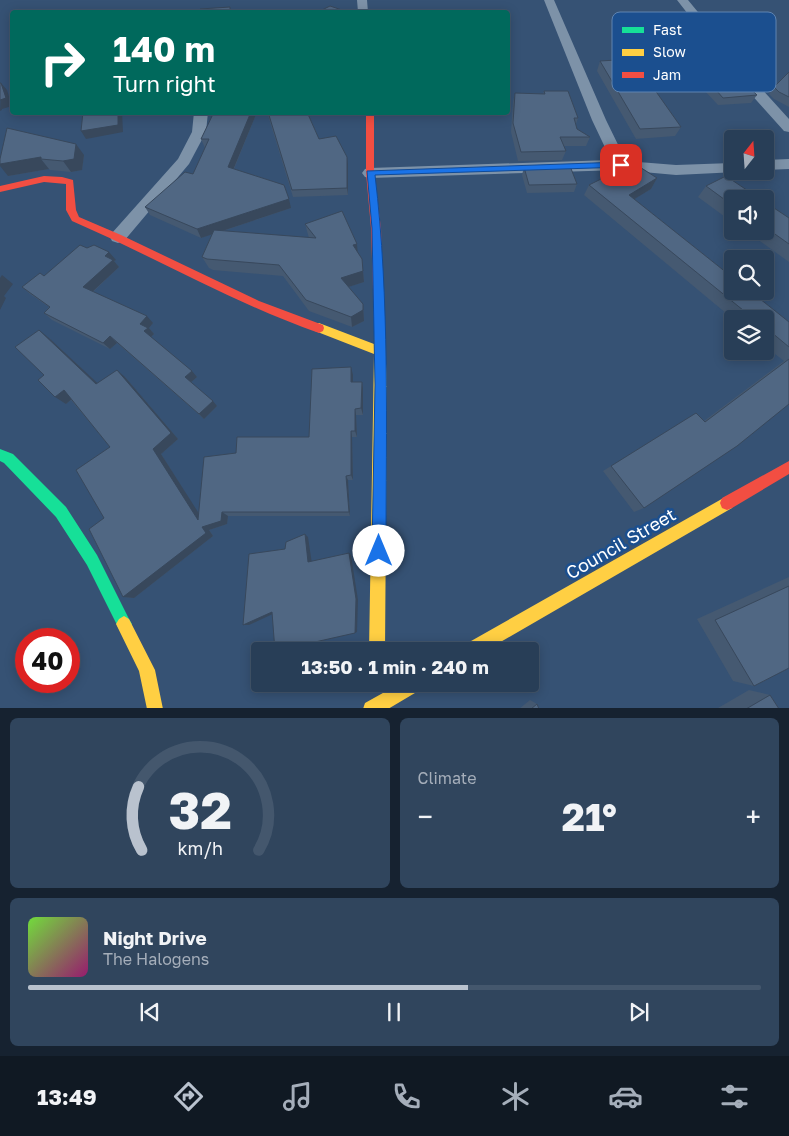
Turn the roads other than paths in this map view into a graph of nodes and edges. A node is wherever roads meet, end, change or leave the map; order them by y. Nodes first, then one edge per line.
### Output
1 (549, 0) edge
2 (682, 0) edge
3 (692, 12) edge
4 (757, 92) edge
5 (201, 115) edge
6 (370, 115) edge
7 (789, 128) edge
8 (789, 164) edge
9 (621, 165) junction
10 (774, 165) edge
11 (724, 169) edge
12 (370, 173) junction
13 (0, 189) edge
14 (118, 237) junction
15 (378, 351) junction
16 (0, 455) edge
17 (789, 467) edge
18 (377, 642) edge
19 (486, 642) edge
20 (394, 692) edge
21 (374, 700) edge
22 (155, 708) edge

1 - 9 street
2 - 3 street
4 - 7 street
5 - 14 street
6 - 12 street
8 - 10 street
9 - 11 street
9 - 12 street
12 - 15 street
13 - 14 street
14 - 15 street
15 - 18 street
16 - 22 street
17 - 19 street, Council Street
20 - 21 street

